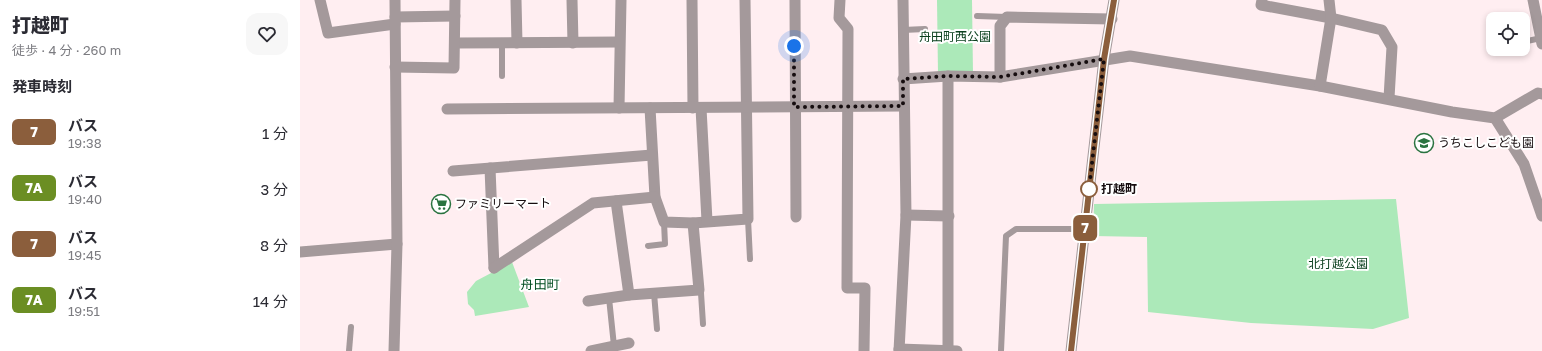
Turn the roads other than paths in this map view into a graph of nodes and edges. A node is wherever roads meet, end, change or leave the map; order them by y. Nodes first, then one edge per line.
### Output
1 (320, 0) edge
2 (395, 0) edge
3 (454, 0) edge
4 (516, 0) edge
5 (572, 0) edge
6 (621, 0) edge
7 (692, 0) edge
8 (745, 0) edge
9 (795, 0) edge
10 (840, 0) edge
11 (903, 0) edge
12 (1114, 0) edge
13 (1262, 0) edge
14 (1329, 0) edge
15 (1533, 0) edge
16 (455, 16) junction
17 (977, 16) dead end
18 (1007, 17) junction
19 (1331, 18) junction
20 (1112, 19) junction
21 (395, 20) junction
22 (903, 30) junction
23 (926, 30) dead end
24 (1541, 41) edge
25 (573, 42) junction
26 (620, 42) junction
27 (1530, 42) edge
28 (455, 43) junction
29 (502, 43) junction
30 (517, 43) junction
31 (1104, 59) junction
32 (395, 67) junction
33 (502, 76) dead end
34 (948, 76) junction
35 (1000, 77) junction
36 (903, 79) junction
37 (1320, 86) junction
38 (1542, 94) edge
39 (1389, 98) junction
40 (848, 106) junction
41 (903, 106) junction
42 (747, 107) junction
43 (794, 107) junction
44 (619, 108) junction
45 (650, 108) junction
46 (697, 108) junction
47 (447, 110) dead end
48 (1495, 118) junction
49 (652, 155) junction
50 (490, 168) junction
51 (453, 171) dead end
52 (655, 197) junction
53 (616, 201) junction
54 (906, 215) junction
55 (949, 216) junction
56 (1542, 216) edge
57 (796, 217) dead end
58 (748, 219) junction
59 (707, 221) junction
60 (664, 222) junction
61 (693, 223) junction
62 (1085, 229) junction
63 (397, 244) junction
64 (648, 246) dead end
65 (300, 252) edge
66 (750, 259) dead end
67 (699, 290) junction
68 (654, 293) junction
69 (629, 295) junction
70 (609, 298) junction
71 (588, 301) dead end
72 (703, 324) dead end
73 (351, 327) dead end
74 (657, 329) dead end
75 (629, 343) dead end
76 (614, 346) junction
77 (899, 350) edge
78 (349, 351) edge
79 (394, 351) edge
80 (591, 351) edge
81 (596, 351) edge
82 (864, 351) edge
83 (948, 351) edge
84 (957, 351) edge
85 (1001, 351) edge
86 (1071, 351) edge

1 - 21 street
2 - 21 street
3 - 16 street
4 - 30 street
5 - 25 street
6 - 26 street
7 - 46 street
8 - 42 street
9 - 43 street
10 - 40 street
11 - 22 street
12 - 20 street
13 - 19 street
14 - 19 street
15 - 24 street
16 - 21 street
16 - 28 street
17 - 18 lane
18 - 20 street
18 - 35 street
19 - 37 street
19 - 39 street
20 - 31 street
21 - 32 street
22 - 23 lane
22 - 36 street
24 - 27 lane
25 - 26 street
25 - 30 street
26 - 44 street
28 - 29 street
28 - 32 street
29 - 30 street
29 - 33 lane
31 - 35 street
31 - 37 street
31 - 62 street
32 - 63 street
34 - 35 street
34 - 36 street
34 - 55 street
36 - 41 street
37 - 39 street
38 - 48 street
39 - 48 street
40 - 41 street
40 - 43 street
40 - 82 street
41 - 54 street
42 - 43 street
42 - 46 street
42 - 58 street
43 - 57 street
44 - 45 street
44 - 47 street
45 - 46 street
45 - 49 street
46 - 59 street
48 - 56 street
49 - 50 street
49 - 52 street
50 - 51 street
50 - 53 street
52 - 53 street
52 - 60 street
53 - 69 street
54 - 55 street
54 - 77 street
55 - 83 street
58 - 59 street
58 - 66 lane
59 - 61 street
60 - 61 street
60 - 64 lane
61 - 67 street
62 - 85 lane
62 - 86 street
63 - 65 street
63 - 79 street
67 - 68 street
67 - 72 lane
68 - 69 street
68 - 74 lane
69 - 70 street
70 - 71 street
70 - 76 lane
73 - 78 lane
75 - 76 street
76 - 81 street
77 - 83 street
80 - 81 street
83 - 84 street

